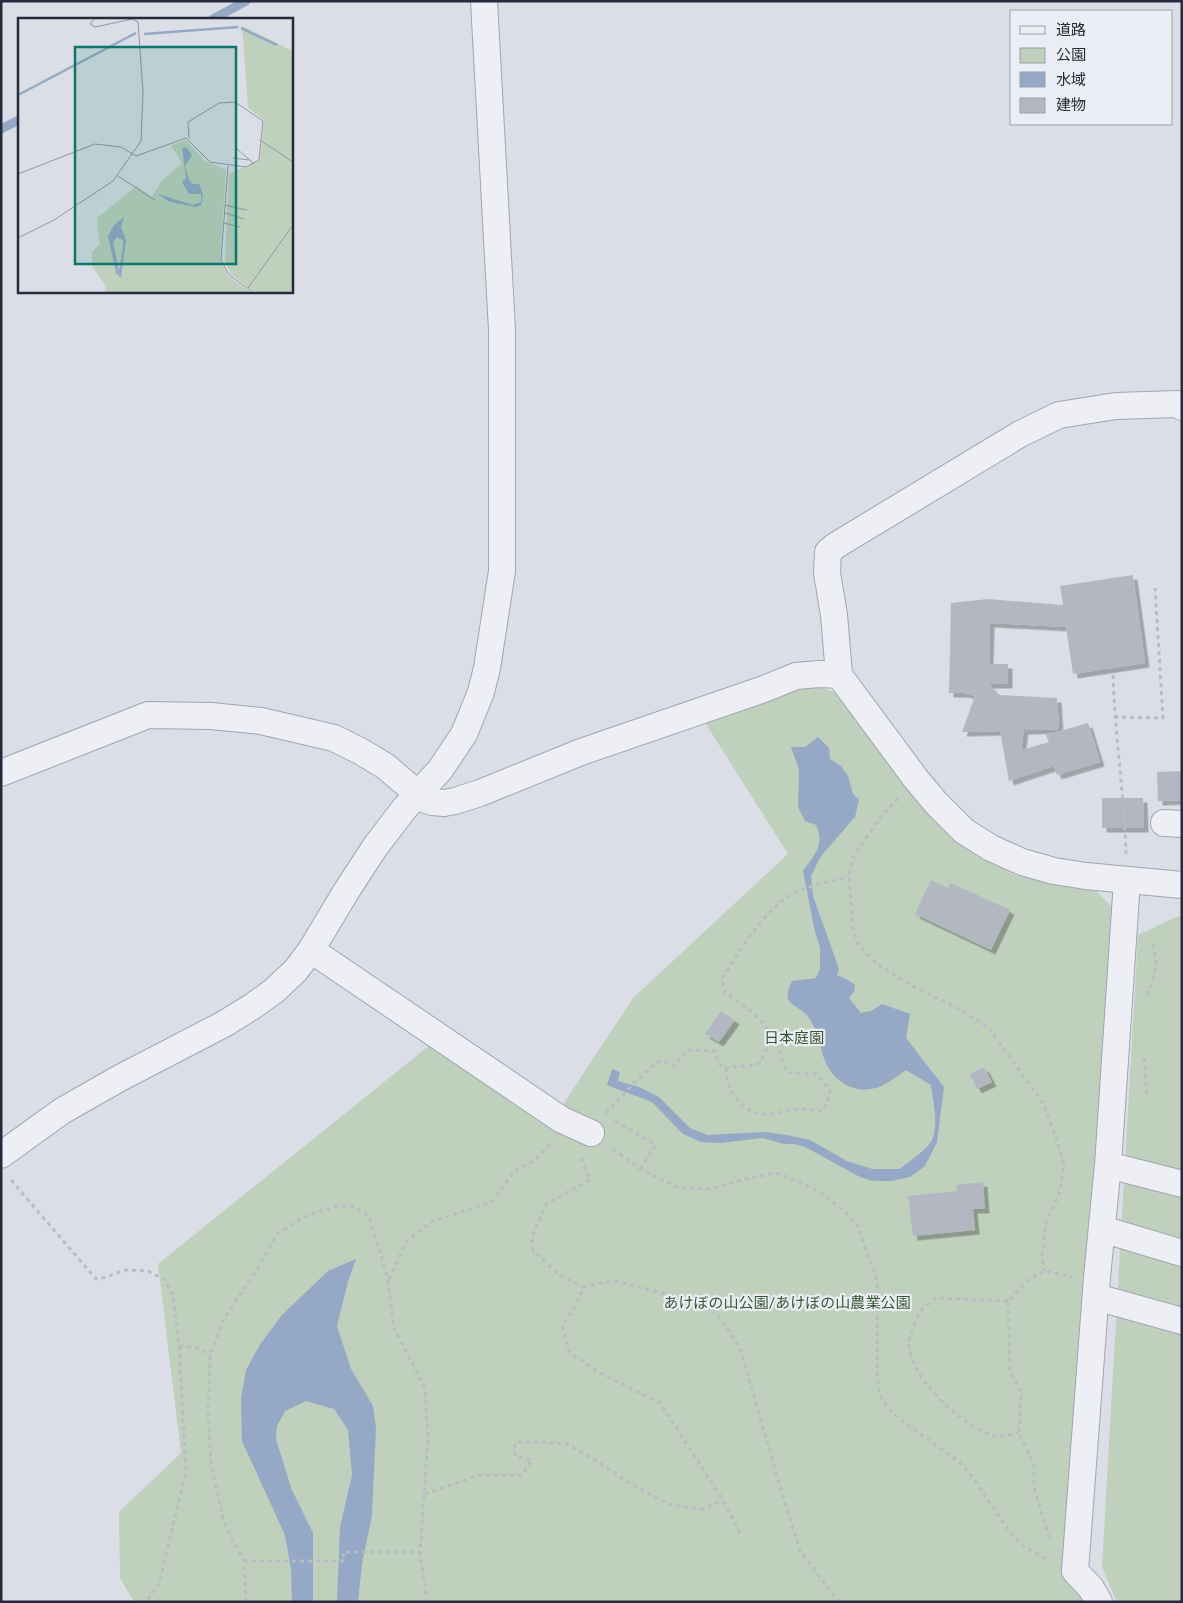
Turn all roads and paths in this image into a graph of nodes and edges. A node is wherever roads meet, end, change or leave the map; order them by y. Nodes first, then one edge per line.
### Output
1 (484, 1) edge
2 (1182, 407) edge
3 (1156, 588) dead end
4 (839, 675) junction
5 (1112, 675) dead end
6 (1114, 717) junction
7 (1, 773) edge
8 (916, 779) junction
9 (418, 795) junction
10 (1125, 830) dead end
11 (849, 877) junction
12 (1127, 880) junction
13 (1182, 885) edge
14 (311, 950) junction
15 (770, 1032) junction
16 (726, 1068) junction
17 (613, 1120) dead end
18 (588, 1124) junction
19 (4, 1165) edge
20 (1108, 1165) junction
21 (640, 1169) junction
22 (1182, 1184) edge
23 (1102, 1229) junction
24 (1182, 1253) edge
25 (1044, 1271) junction
26 (388, 1280) junction
27 (584, 1287) junction
28 (1096, 1287) junction
29 (1008, 1301) junction
30 (1182, 1321) edge
31 (179, 1346) junction
32 (210, 1355) junction
33 (1019, 1433) junction
34 (425, 1494) junction
35 (723, 1500) junction
36 (740, 1533) dead end
37 (420, 1552) junction
38 (244, 1561) junction
39 (1066, 1568) junction
40 (146, 1602) edge
41 (246, 1602) edge
42 (427, 1602) edge
43 (839, 1602) edge
44 (1099, 1602) edge

1 - 9 street
2 - 4 street
3 - 6 path
4 - 8 street
4 - 9 street
5 - 6 path
6 - 10 path
7 - 9 street
8 - 11 path
8 - 12 street
9 - 14 street
11 - 15 path
11 - 25 path
12 - 13 street
12 - 20 street
14 - 18 street
14 - 19 street
15 - 16 path
15 - 16 path
16 - 18 path
17 - 21 path
18 - 21 path
18 - 26 path
18 - 27 path
19 - 31 path
20 - 22 street
20 - 23 street
21 - 39 path
23 - 24 street
23 - 28 street
25 - 28 path
25 - 29 path
26 - 32 path
26 - 34 path
27 - 35 path
27 - 43 path
28 - 30 street
28 - 39 street
29 - 33 path
29 - 33 path
31 - 32 path
31 - 40 path
32 - 38 path
33 - 39 path
34 - 35 path
34 - 37 path
35 - 36 path
37 - 38 path
37 - 42 path
38 - 41 path
39 - 44 street

